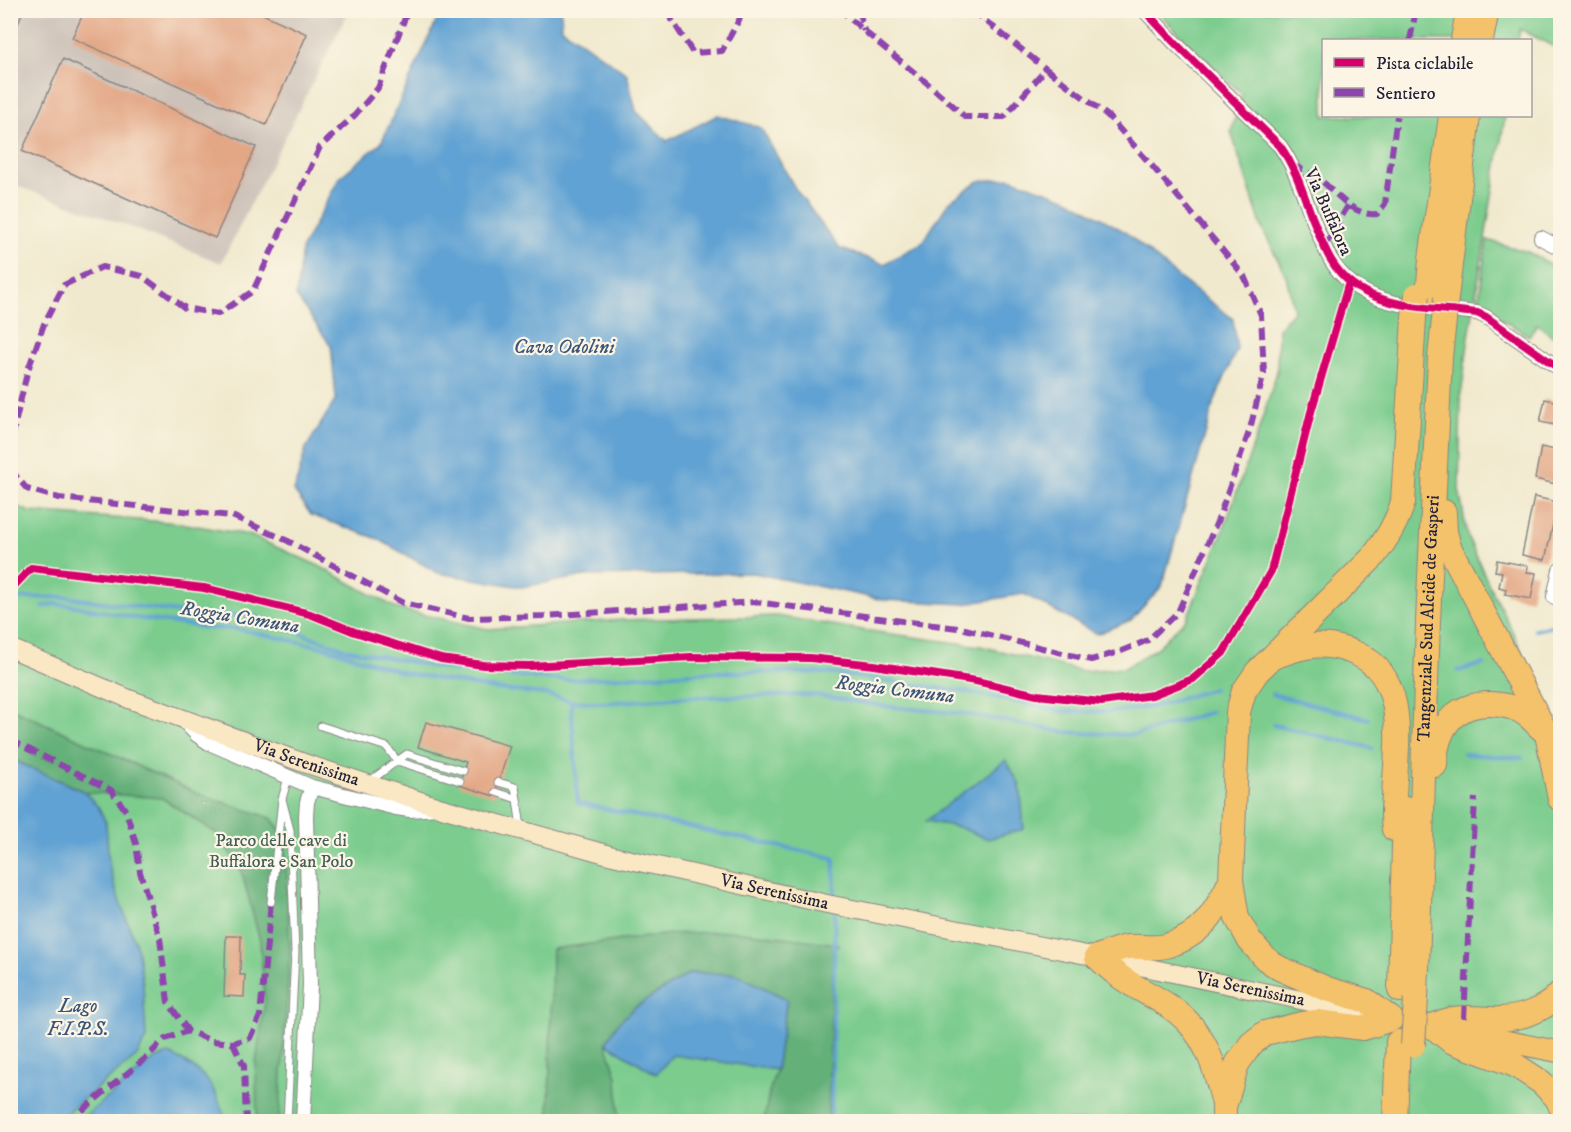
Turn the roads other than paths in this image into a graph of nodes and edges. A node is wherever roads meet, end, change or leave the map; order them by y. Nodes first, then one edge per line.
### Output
1 (1144, 10) edge
2 (1468, 10) edge
3 (1487, 10) edge
4 (1463, 39) edge
5 (1481, 39) edge
6 (1451, 117) edge
7 (1468, 117) edge
8 (1541, 238) dead end
9 (1560, 248) edge
10 (1429, 307) junction
11 (1440, 357) junction
12 (1560, 369) edge
13 (1560, 570) edge
14 (1554, 597) dead end
15 (10, 648) edge
16 (1271, 658) junction
17 (181, 718) junction
18 (321, 726) dead end
19 (1547, 734) junction
20 (397, 761) junction
21 (463, 771) dead end
22 (288, 778) junction
23 (460, 781) dead end
24 (498, 782) dead end
25 (367, 783) junction
26 (312, 787) junction
27 (496, 792) dead end
28 (517, 799) junction
29 (282, 800) junction
30 (1560, 800) edge
31 (442, 808) junction
32 (522, 830) junction
33 (1404, 871) junction
34 (1231, 880) junction
35 (271, 902) dead end
36 (1419, 943) junction
37 (1097, 957) junction
38 (1560, 993) edge
39 (1408, 998) junction
40 (1391, 1019) junction
41 (1432, 1026) junction
42 (1406, 1044) junction
43 (1560, 1052) edge
44 (1560, 1105) edge
45 (1224, 1114) edge
46 (287, 1122) edge
47 (303, 1122) edge
48 (1395, 1122) edge
49 (1411, 1122) edge

1 - 12 street, Via Buffalora
2 - 4 highway
3 - 5 highway
6 - 10 highway, Tangenziale Sud Alcide de Gasperi
7 - 10 highway, Tangenziale Sud Alcide de Gasperi
8 - 9 street
10 - 11 highway, Tangenziale Sud Alcide de Gasperi
10 - 16 highway
10 - 33 highway, Tangenziale Sud Alcide de Gasperi
11 - 19 highway
11 - 36 highway, Tangenziale Sud Alcide de Gasperi
13 - 14 street
15 - 17 main road, Via Serenissima
16 - 33 highway
16 - 34 highway
17 - 22 street
17 - 25 main road, Via Serenissima
18 - 20 lane
19 - 30 highway
19 - 36 highway
20 - 21 lane
20 - 23 lane
20 - 25 lane
22 - 26 street
22 - 29 lane
24 - 28 lane
25 - 31 main road, Via Serenissima
26 - 31 street
26 - 47 street
27 - 28 lane
28 - 32 lane
29 - 35 lane
29 - 46 lane
31 - 32 main road, Via Serenissima
32 - 37 main road, Via Serenissima
33 - 39 highway, Tangenziale Sud Alcide de Gasperi
34 - 37 highway
34 - 40 highway
36 - 39 highway, Tangenziale Sud Alcide de Gasperi
37 - 40 main road, Via Serenissima
37 - 45 highway
38 - 41 highway
39 - 42 highway, Tangenziale Sud Alcide de Gasperi, bridge
40 - 41 main road, Via Serenissima
40 - 45 highway
41 - 43 main road, Via Serenissima
41 - 44 highway
42 - 48 highway, Tangenziale Sud Alcide de Gasperi
42 - 49 highway, Tangenziale Sud Alcide de Gasperi

